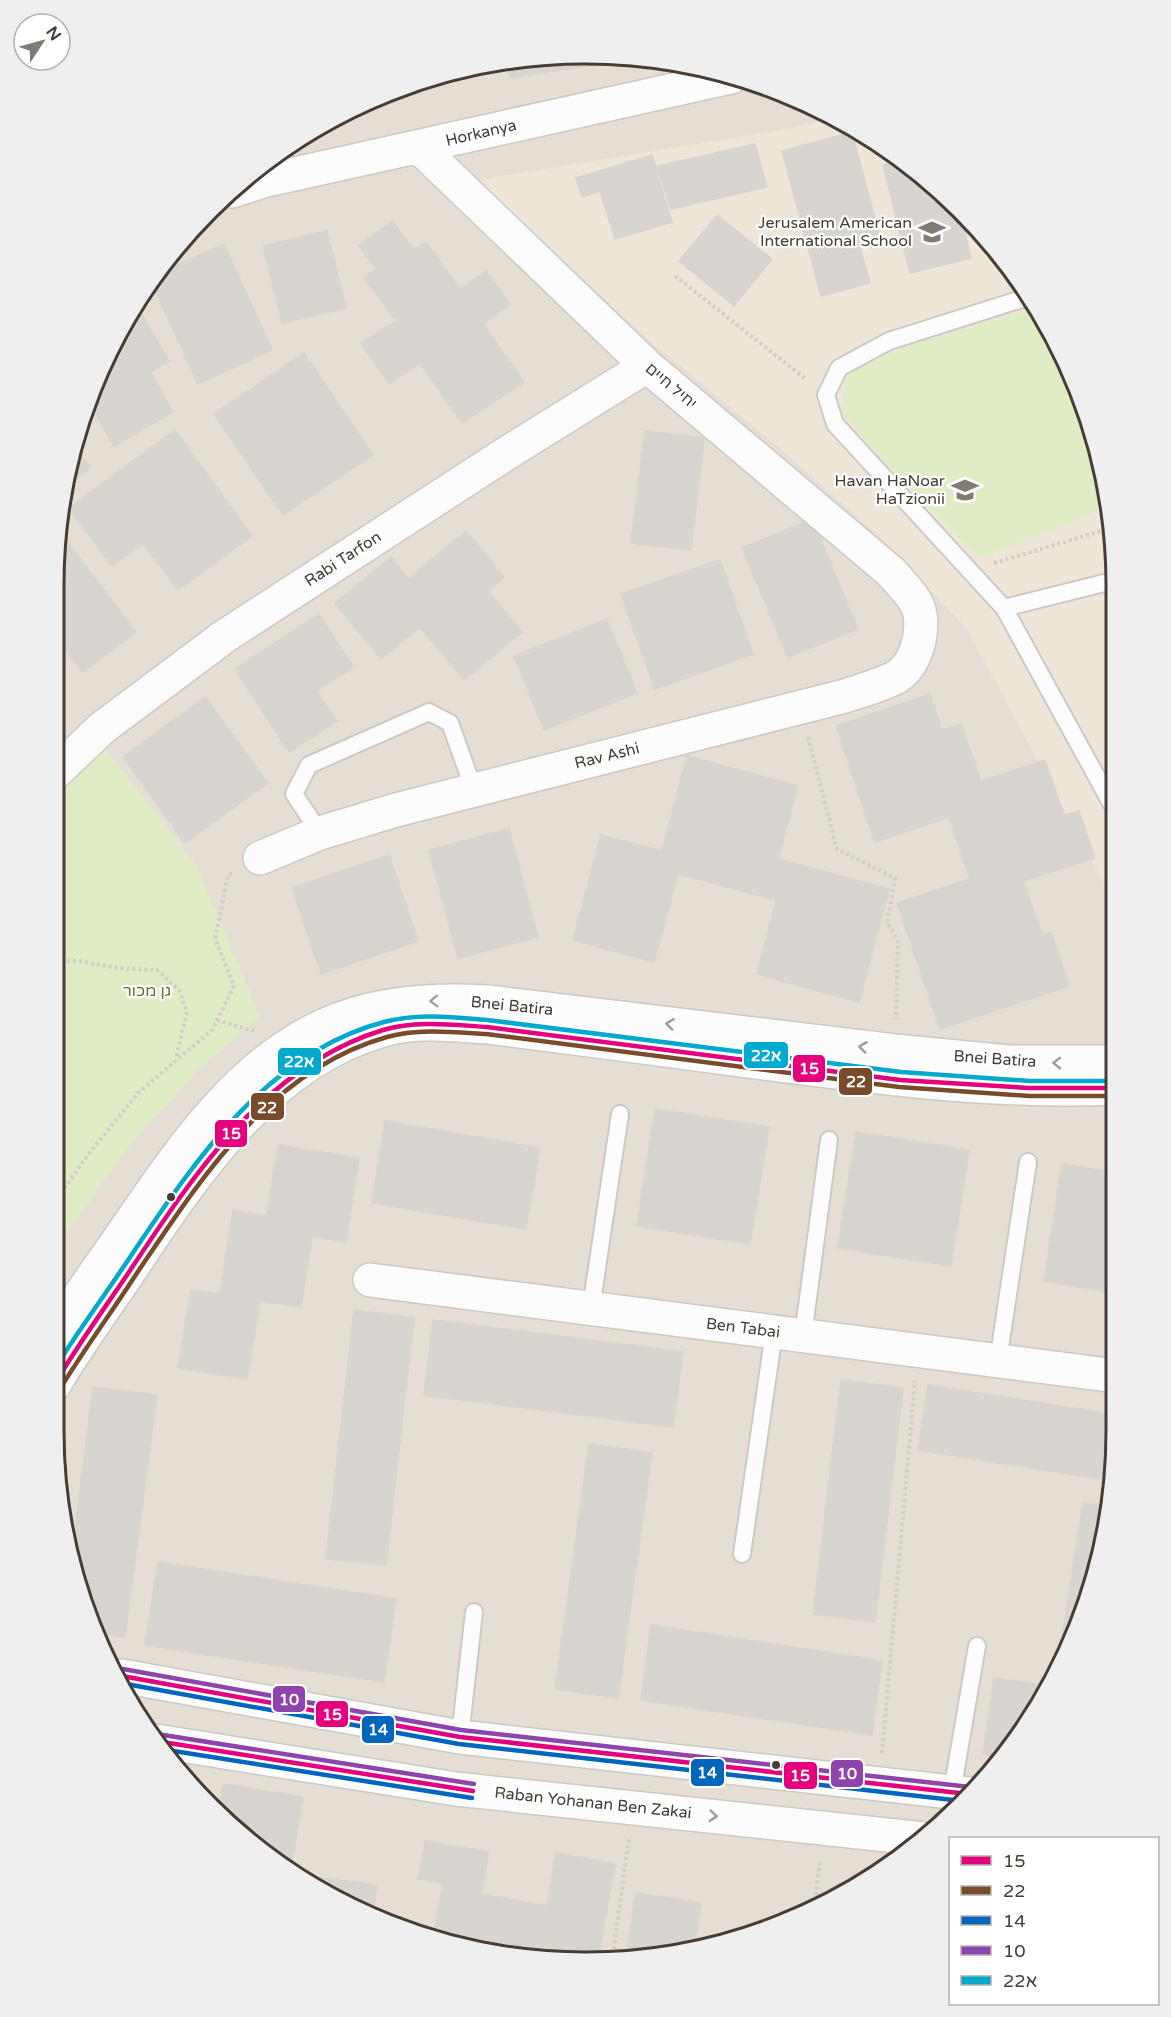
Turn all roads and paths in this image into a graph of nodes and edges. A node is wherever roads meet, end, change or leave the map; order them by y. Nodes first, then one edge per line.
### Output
1 (714, 81) edge
2 (420, 147) junction
3 (254, 184) edge
4 (675, 276) dead end
5 (1021, 299) edge
6 (647, 366) junction
7 (826, 395) junction
8 (1103, 531) edge
9 (969, 571) junction
10 (1106, 583) edge
11 (1004, 608) junction
12 (921, 622) joint
13 (64, 764) edge
14 (474, 790) junction
15 (1106, 794) edge
16 (831, 827) dead end
17 (320, 832) junction
18 (260, 858) joint
19 (64, 961) edge
20 (896, 997) dead end
21 (217, 1020) junction
22 (262, 1034) dead end
23 (176, 1059) junction
24 (1106, 1062) edge
25 (1106, 1088) edge
26 (620, 1113) dead end
27 (829, 1140) dead end
28 (1028, 1162) dead end
29 (64, 1189) edge
30 (370, 1280) dead end
31 (591, 1308) junction
32 (64, 1319) edge
33 (789, 1334) junction
34 (918, 1350) junction
35 (998, 1361) junction
36 (64, 1370) edge
37 (1106, 1375) edge
38 (742, 1554) dead end
39 (474, 1612) dead end
40 (977, 1646) dead end
41 (126, 1677) edge
42 (460, 1737) junction
43 (168, 1743) edge
44 (879, 1784) junction
45 (960, 1793) edge
46 (633, 1808) junction
47 (825, 1828) junction
48 (912, 1838) edge
49 (815, 1899) edge
50 (613, 1951) edge

1 - 2 street, Horkanya
2 - 3 street, Horkanya
2 - 6 street, יחיל חיים
4 - 7 path
5 - 7 lane
6 - 12 street, יחיל חיים
6 - 13 street, Rabi Tarfon
7 - 9 lane
8 - 9 path
9 - 11 lane
10 - 11 lane
11 - 15 lane
12 - 14 street, Rav Ashi
14 - 17 street, Rav Ashi
14 - 17 lane
16 - 20 path
17 - 18 street, Rav Ashi
18 - 21 path
19 - 23 path
21 - 22 path
21 - 23 path
23 - 29 path
24 -> 32 street, Bnei Batira
25 - 36 street, Bnei Batira
26 - 31 lane
27 - 33 lane
28 - 35 lane
30 - 31 street, Ben Tabai
31 - 33 street, Ben Tabai
33 - 34 street, Ben Tabai
33 - 38 lane
34 - 35 street, Ben Tabai
34 - 44 path
35 - 37 street, Ben Tabai
39 - 42 lane
40 - 45 lane
41 - 42 street
42 - 44 street
43 - 46 street, Raban Yohanan Ben Zakai
44 - 45 street
46 -> 47 street, Raban Yohanan Ben Zakai
46 - 50 path
47 - 48 street, Raban Yohanan Ben Zakai
47 - 49 path

